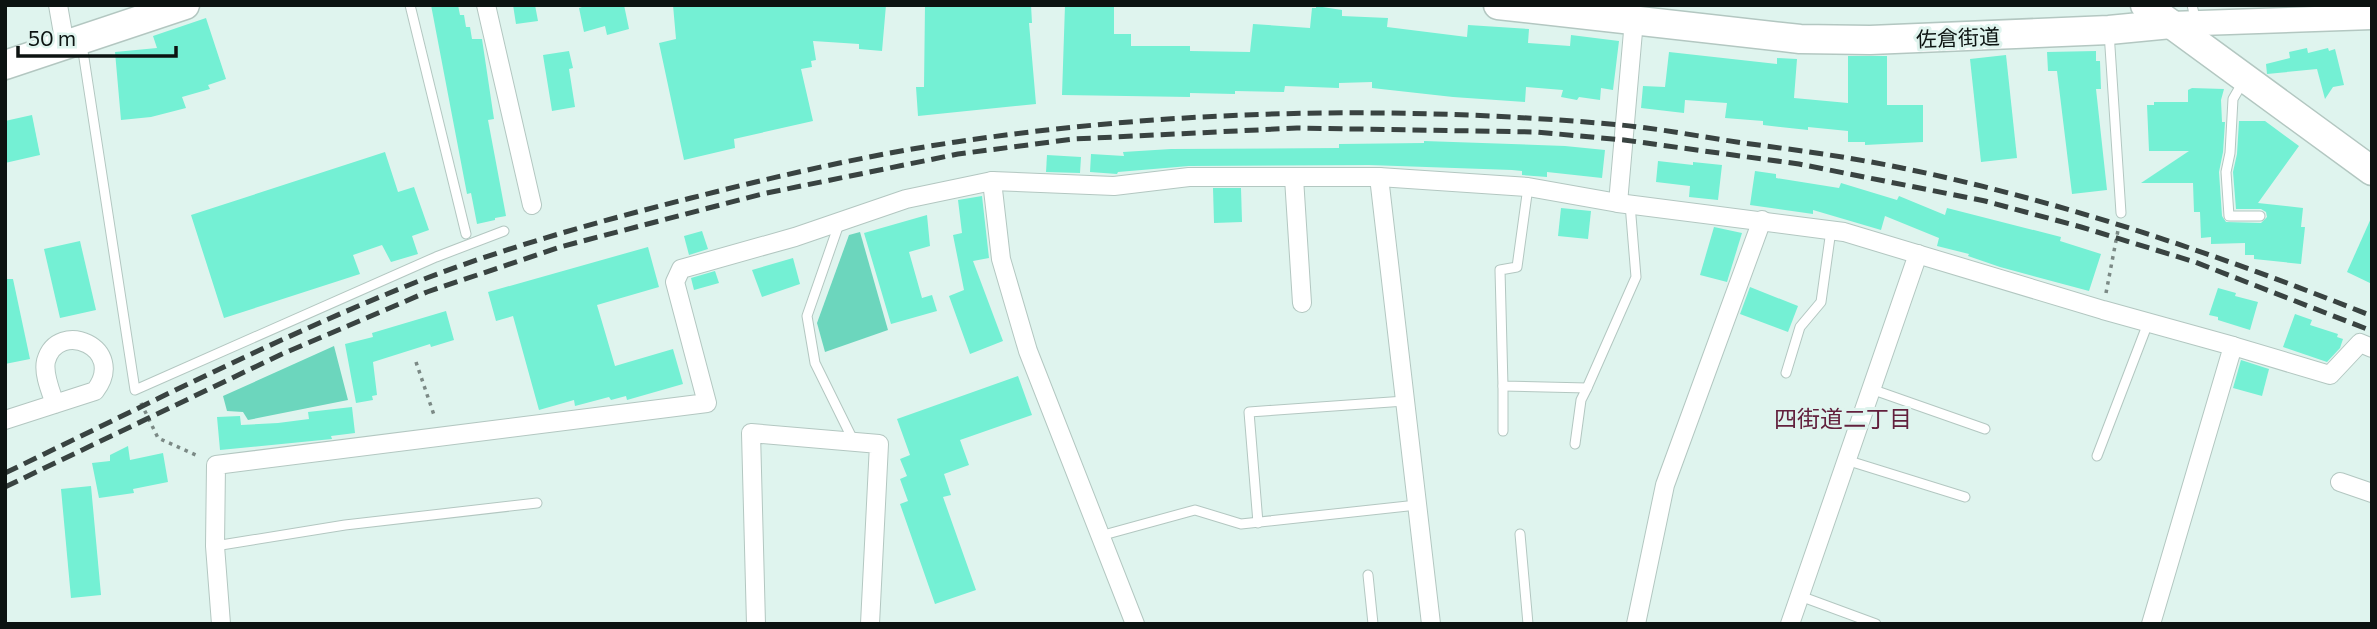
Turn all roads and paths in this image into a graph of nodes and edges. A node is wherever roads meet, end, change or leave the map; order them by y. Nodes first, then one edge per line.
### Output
1 (58, 5) edge
2 (185, 5) edge
3 (410, 5) edge
4 (486, 5) edge
5 (1499, 5) edge
6 (2145, 5) edge
7 (2336, 12) edge
8 (1634, 16) junction
9 (2372, 17) edge
10 (2187, 18) edge
11 (2109, 30) junction
12 (73, 43) junction
13 (5, 65) edge
14 (2245, 78) junction
15 (2372, 172) edge
16 (1379, 177) junction
17 (1294, 178) junction
18 (992, 181) junction
19 (1528, 187) junction
20 (1624, 204) junction
21 (532, 205) dead end
22 (2121, 213) joint
23 (2260, 216) dead end
24 (1762, 220) junction
25 (840, 222) junction
26 (1831, 230) junction
27 (504, 231) dead end
28 (467, 234) dead end
29 (1918, 254) junction
30 (1302, 303) dead end
31 (2103, 310) junction
32 (2148, 323) junction
33 (2233, 346) junction
34 (2372, 348) edge
35 (416, 362) dead end
36 (1786, 373) dead end
37 (1503, 386) junction
38 (1587, 388) junction
39 (1871, 389) junction
40 (135, 390) junction
41 (1405, 401) junction
42 (55, 404) dead end
43 (5, 420) edge
44 (1985, 429) dead end
45 (1503, 431) dead end
46 (442, 436) junction
47 (853, 442) junction
48 (1575, 444) dead end
49 (2097, 456) dead end
50 (1846, 460) junction
51 (216, 464) junction
52 (2340, 482) dead end
53 (2372, 493) edge
54 (1965, 497) dead end
55 (537, 503) dead end
56 (1417, 505) junction
57 (1258, 523) junction
58 (1520, 534) dead end
59 (1100, 536) junction
60 (215, 545) junction
61 (1368, 575) dead end
62 (1800, 596) junction
63 (221, 624) edge
64 (756, 624) edge
65 (870, 624) edge
66 (1135, 624) edge
67 (1373, 624) edge
68 (1431, 624) edge
69 (1528, 624) edge
70 (1636, 624) edge
71 (1790, 624) edge
72 (1876, 624) edge
73 (2151, 624) edge

1 - 12 street
2 - 12 main road
3 - 28 lane
4 - 21 street
5 - 8 main road, 佐倉街道
6 - 10 main road
7 - 9 street
7 - 10 street
8 - 11 main road, 佐倉街道
8 - 20 street
10 - 11 main road, 佐倉街道
10 - 14 main road
11 - 22 lane
12 - 13 main road
12 - 40 lane
14 - 15 main road
14 - 23 lane
16 - 17 street
16 - 19 street
16 - 41 street
17 - 18 street
17 - 30 street
18 - 25 street
18 - 59 street
19 - 20 street
19 - 37 lane
20 - 24 street
20 - 38 lane
22 - 31 path
24 - 26 street
24 - 70 street
25 - 46 street
25 - 47 lane
26 - 29 street
26 - 36 lane
27 - 40 lane
29 - 31 street
29 - 39 street
31 - 32 street
32 - 33 street
32 - 49 lane
33 - 34 street
33 - 73 street
35 - 46 path
37 - 38 lane
37 - 45 lane
38 - 48 lane
39 - 44 lane
39 - 50 street
40 - 51 path
41 - 56 street
41 - 57 lane
42 - 43 street
46 - 51 street
47 - 64 street
47 - 65 street
50 - 54 lane
50 - 62 street
51 - 60 street
52 - 53 street
55 - 60 lane
56 - 57 lane
56 - 68 street
57 - 59 lane
58 - 69 lane
59 - 66 street
60 - 63 street
61 - 67 lane
62 - 71 street
62 - 72 lane

